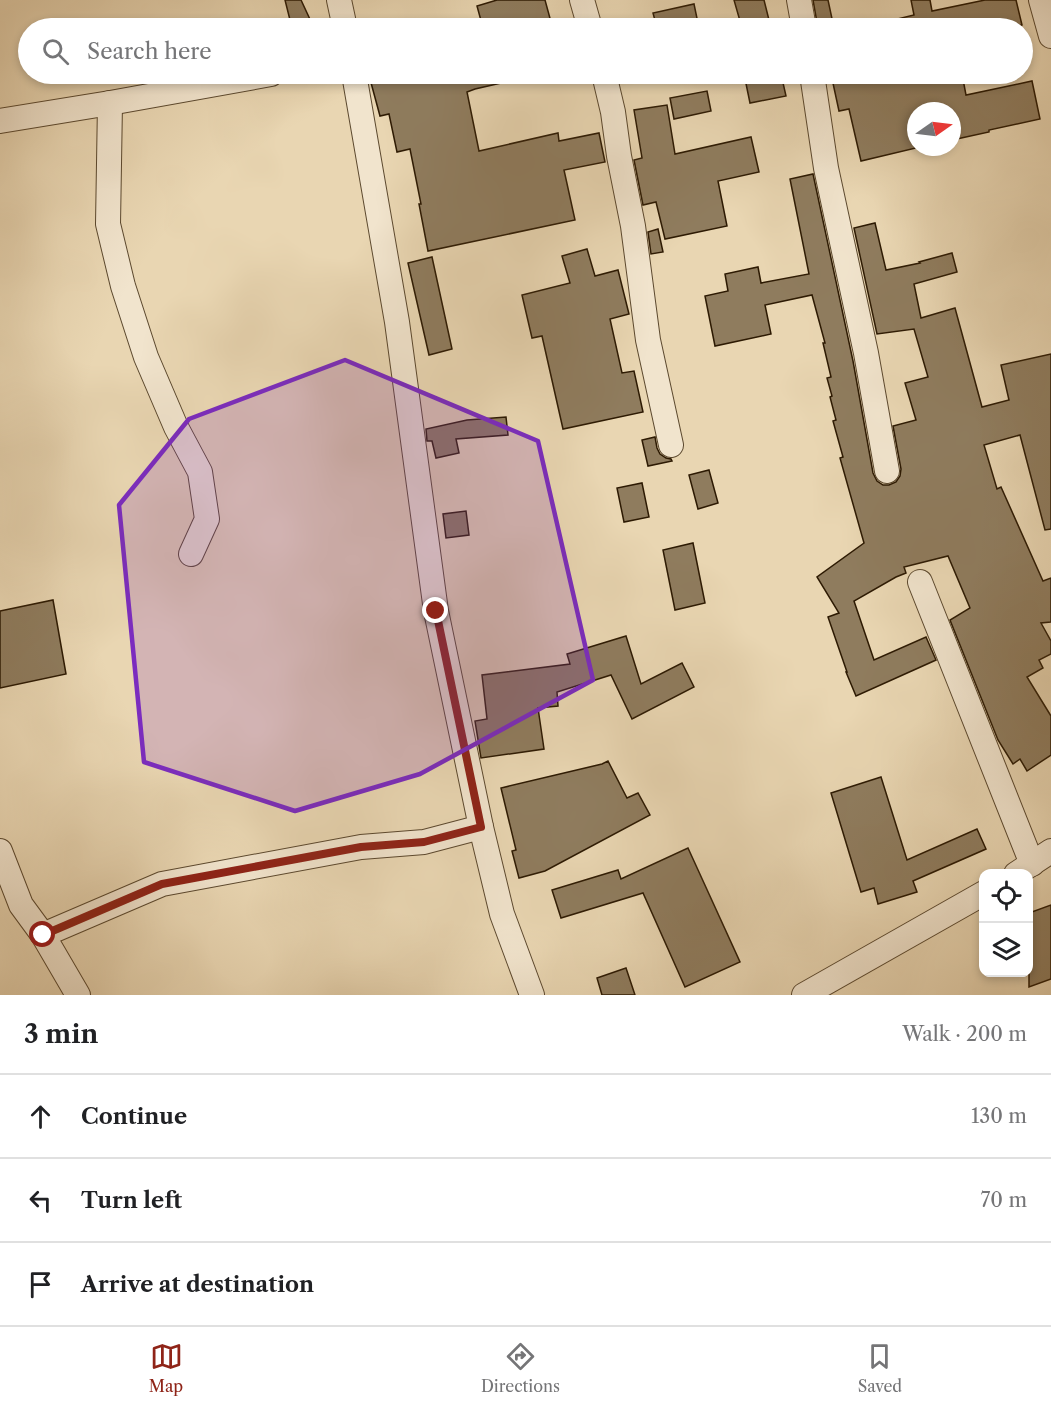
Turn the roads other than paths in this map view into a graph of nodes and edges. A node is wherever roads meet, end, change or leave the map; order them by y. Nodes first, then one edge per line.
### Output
1 (339, 0) edge
2 (582, 0) edge
3 (799, 0) edge
4 (1041, 0) edge
5 (343, 18) edge
6 (587, 18) edge
7 (802, 18) edge
8 (1050, 31) edge
9 (215, 84) edge
10 (356, 84) edge
11 (606, 84) edge
12 (813, 84) edge
13 (110, 103) junction
14 (0, 121) edge
15 (672, 445) dead end
16 (887, 471) dead end
17 (191, 554) dead end
18 (920, 582) dead end
19 (481, 827) junction
20 (0, 851) edge
21 (1033, 863) edge
22 (979, 896) edge
23 (43, 935) junction
24 (78, 995) edge
25 (532, 995) edge
26 (804, 995) edge

1 - 5 street
2 - 6 street
3 - 7 street
4 - 8 street
9 - 13 street
10 - 19 street
11 - 15 street
12 - 16 street
13 - 14 street
13 - 17 street
18 - 21 street
19 - 23 street
19 - 25 street
20 - 23 street
22 - 26 street
23 - 24 street

